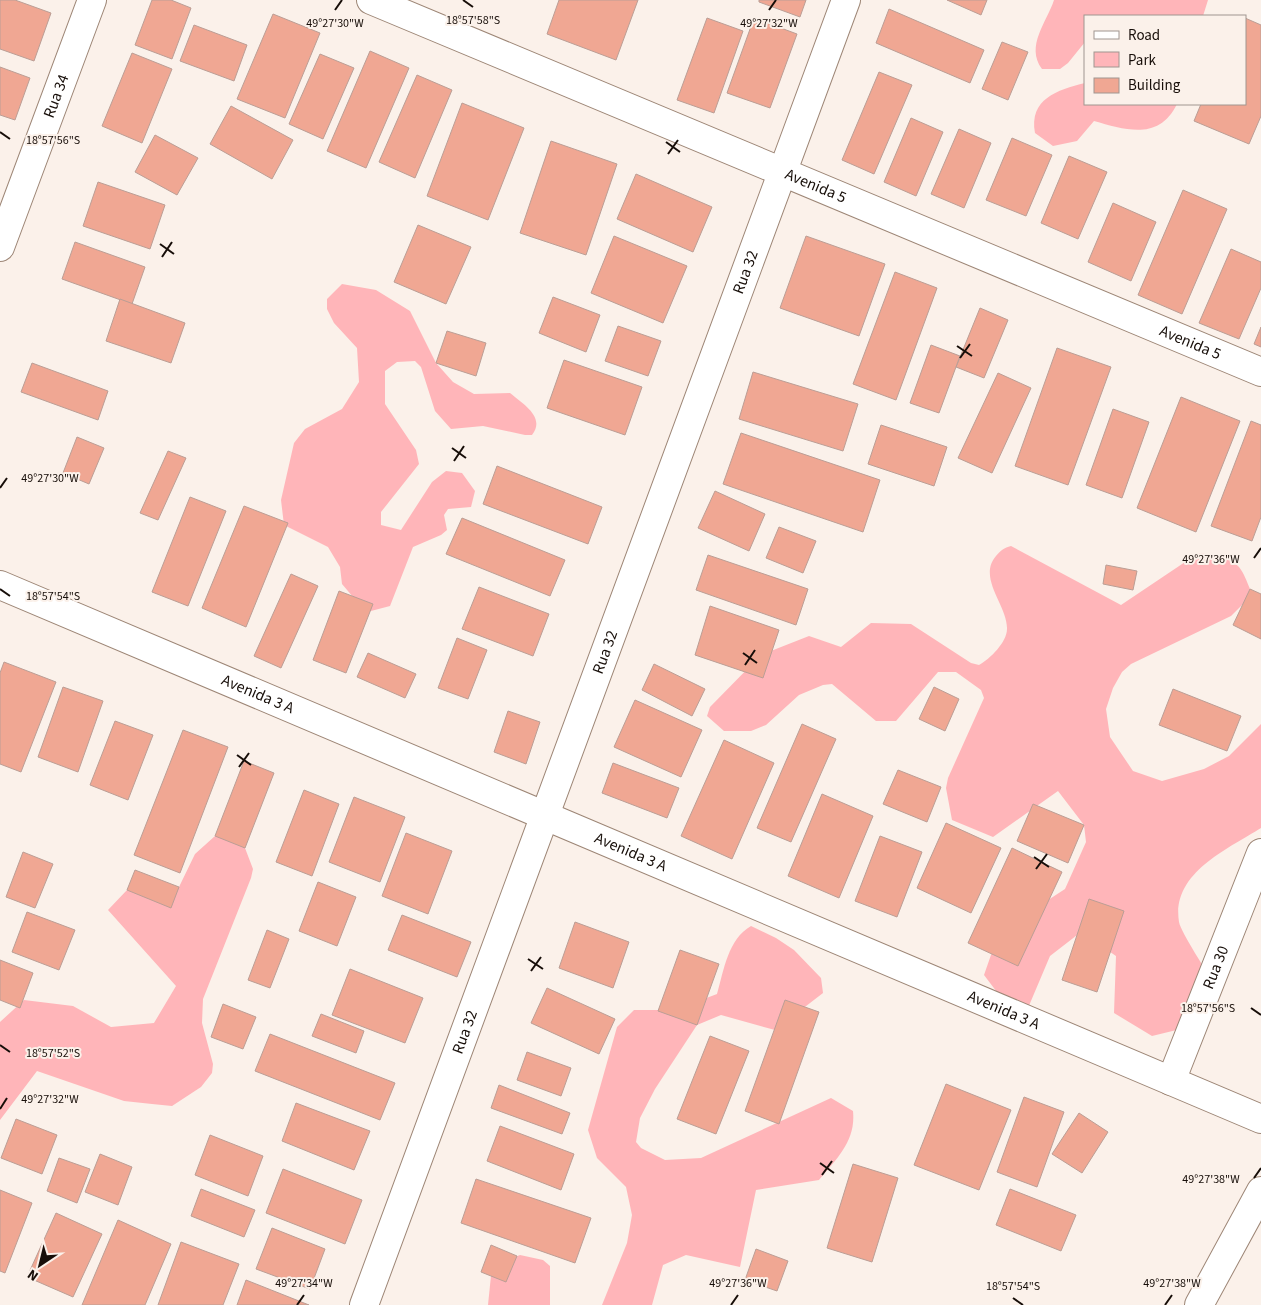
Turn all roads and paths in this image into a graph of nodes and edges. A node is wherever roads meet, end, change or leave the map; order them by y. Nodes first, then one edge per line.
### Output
1 (92, 0) edge
2 (371, 0) edge
3 (846, 0) edge
4 (782, 172) junction
5 (0, 247) edge
6 (1261, 372) edge
7 (0, 585) edge
8 (546, 816) junction
9 (1261, 853) edge
10 (1171, 1081) junction
11 (1261, 1119) edge
12 (1261, 1192) edge
13 (364, 1305) edge
14 (1199, 1305) edge

1 - 5 street, Rua 34
2 - 4 street, Avenida 5
3 - 4 street, Rua 32
4 - 6 street, Avenida 5
4 - 8 street, Rua 32
7 - 8 street, Avenida 3 A
8 - 10 street, Avenida 3 A
8 - 13 street, Rua 32
9 - 10 street, Rua 30
10 - 11 street, Avenida 3 A
12 - 14 street

